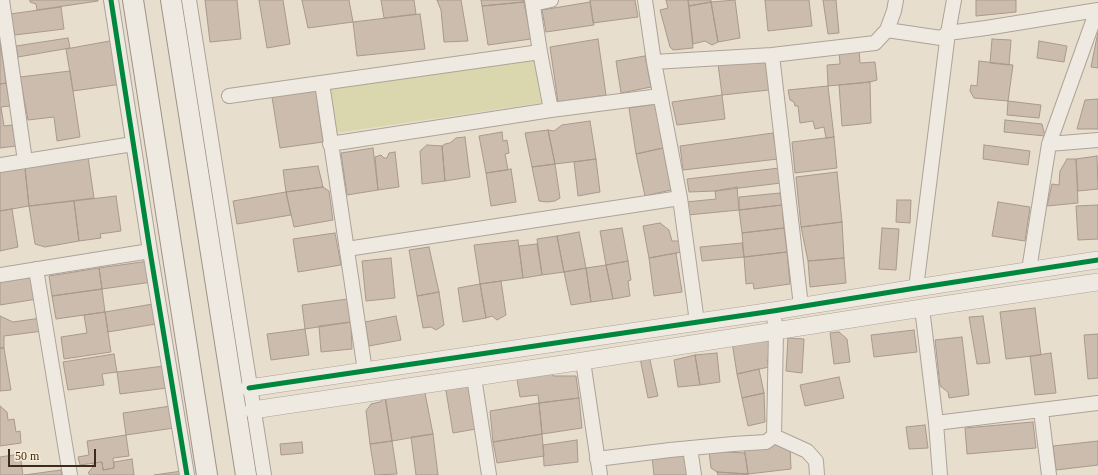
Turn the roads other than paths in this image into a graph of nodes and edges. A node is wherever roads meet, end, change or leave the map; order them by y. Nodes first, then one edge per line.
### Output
1 (2, 0) edge
2 (111, 0) edge
3 (133, 0) edge
4 (171, 0) edge
5 (189, 0) edge
6 (551, 0) edge
7 (645, 0) edge
8 (896, 0) edge
9 (954, 0) edge
10 (533, 2) edge
11 (1097, 10) edge
12 (887, 30) junction
13 (948, 33) junction
14 (540, 52) junction
15 (772, 54) junction
16 (654, 62) junction
17 (322, 83) junction
18 (229, 96) dead end
19 (660, 96) junction
20 (551, 110) junction
21 (1098, 140) edge
22 (133, 144) junction
23 (330, 144) junction
24 (1049, 144) junction
25 (25, 161) junction
26 (0, 165) edge
27 (680, 198) junction
28 (347, 249) junction
29 (150, 250) junction
30 (1098, 260) edge
31 (36, 269) junction
32 (1029, 270) junction
33 (0, 275) edge
34 (1098, 282) edge
35 (916, 288) junction
36 (801, 306) junction
37 (922, 308) junction
38 (773, 311) junction
39 (697, 322) junction
40 (776, 331) junction
41 (583, 361) junction
42 (365, 371) junction
43 (474, 377) junction
44 (249, 388) junction
45 (1098, 403) edge
46 (253, 410) junction
47 (1041, 411) junction
48 (936, 424) junction
49 (774, 436) junction
50 (690, 448) junction
51 (598, 459) junction
52 (70, 475) edge
53 (187, 475) edge
54 (207, 475) edge
55 (246, 475) edge
56 (264, 475) edge
57 (489, 475) edge
58 (600, 475) edge
59 (694, 475) edge
60 (817, 475) edge
61 (940, 475) edge
62 (1049, 475) edge

1 - 25 street
2 - 22 street
3 - 54 main road
4 - 55 main road
5 - 44 street
6 - 10 street
7 - 16 street
8 - 12 street
9 - 13 street
10 - 14 street
11 - 13 street
11 - 24 street
12 - 13 street
12 - 15 street
13 - 35 street
14 - 17 street
14 - 20 street
15 - 16 street
15 - 36 street
16 - 19 street
17 - 18 street
17 - 23 street
19 - 20 street
19 - 27 street
20 - 23 street
21 - 24 street
22 - 25 street
22 - 29 street
23 - 28 street
24 - 32 street
25 - 26 street
27 - 28 street
27 - 39 street
28 - 42 street
29 - 31 street
29 - 53 street
30 - 32 street
31 - 33 street
31 - 52 street
32 - 35 street
34 - 37 street
35 - 36 street
36 - 38 street
37 - 40 street
37 - 48 street
38 - 39 street
38 - 40 street
39 - 42 street
40 - 41 street
40 - 49 street
41 - 43 street
41 - 51 street
42 - 44 street
43 - 46 street
43 - 57 street
44 - 46 street
45 - 47 street
46 - 56 street
47 - 48 street
47 - 62 street
48 - 61 street
49 - 50 street
49 - 60 street
50 - 51 street
50 - 59 street
51 - 58 street

